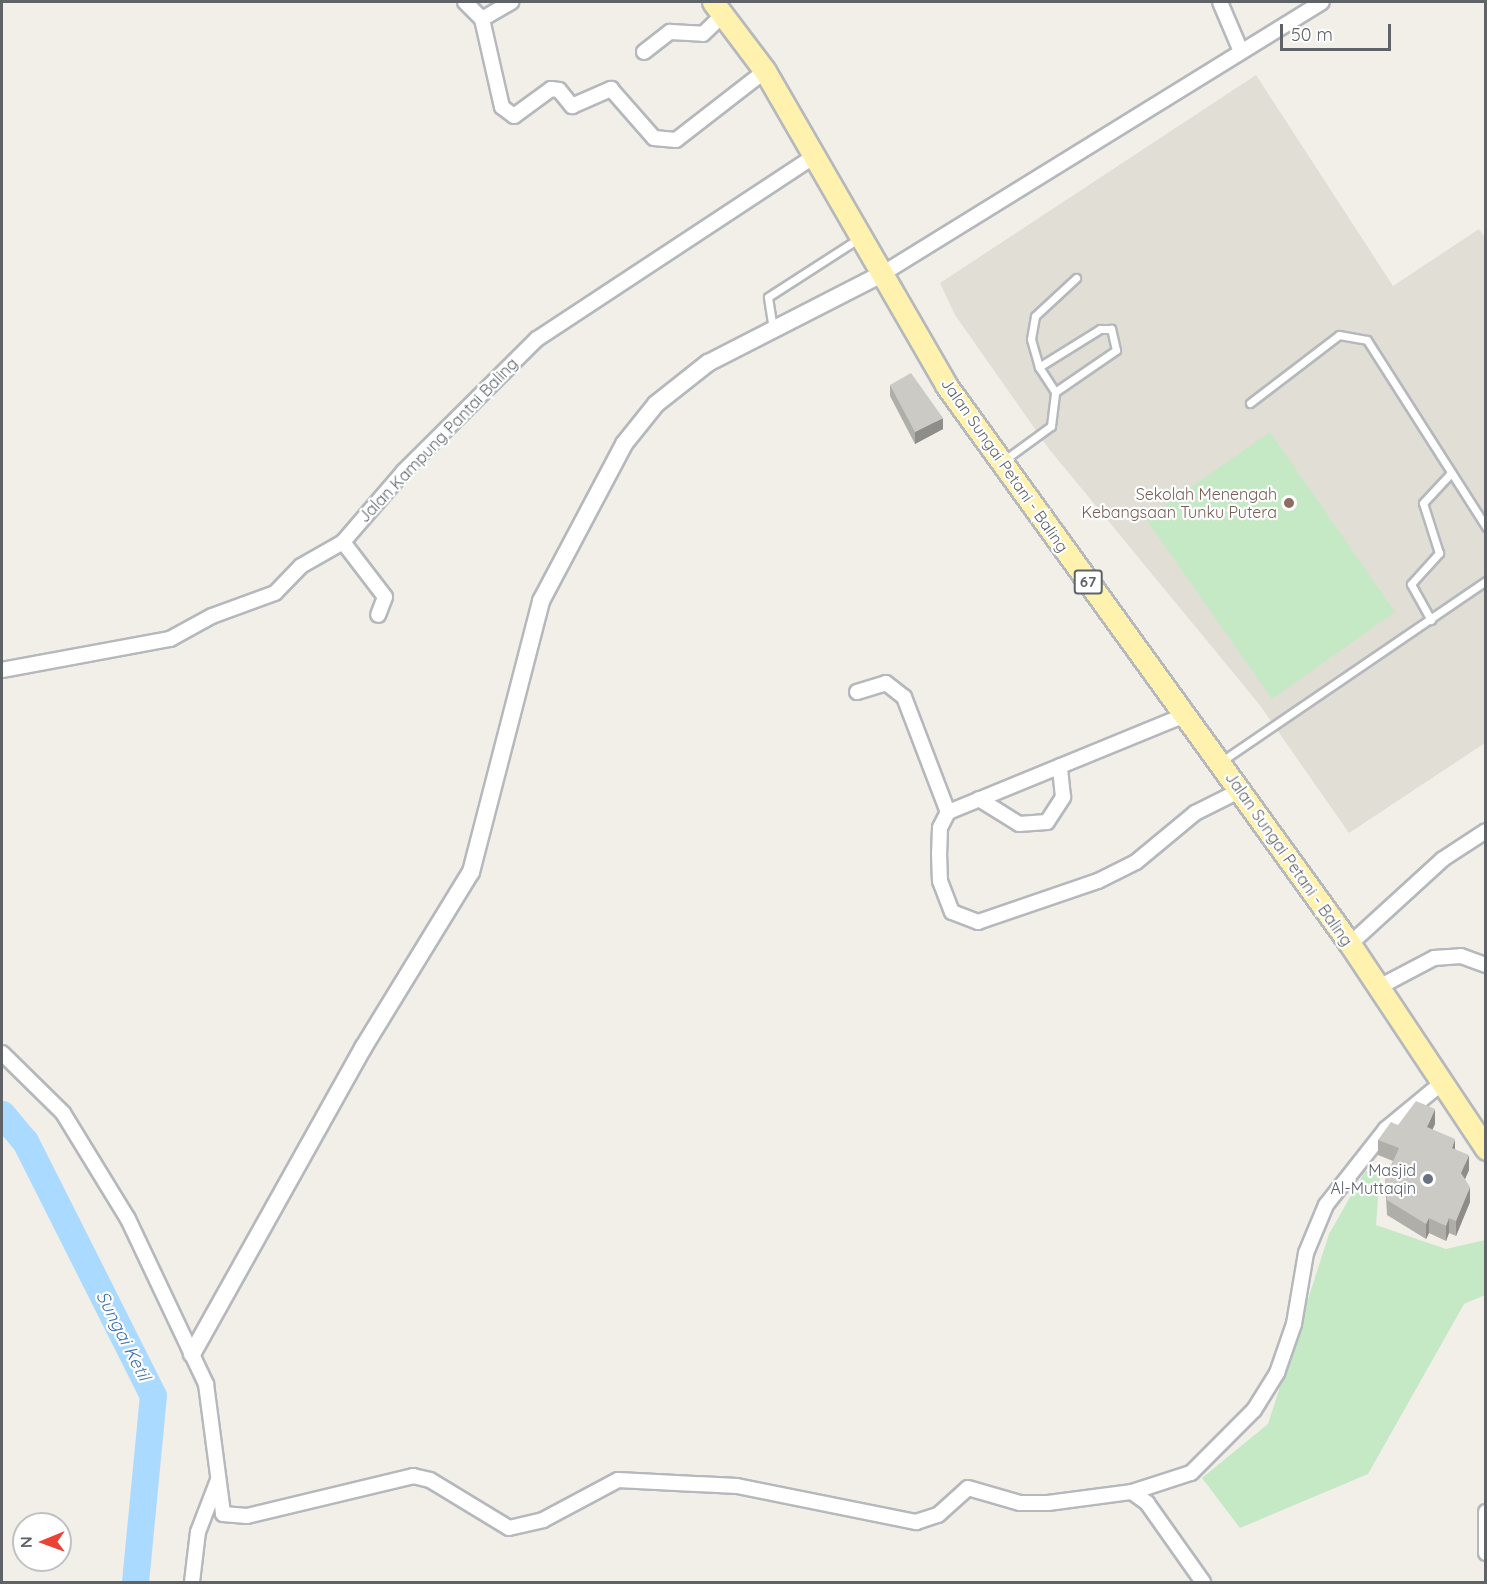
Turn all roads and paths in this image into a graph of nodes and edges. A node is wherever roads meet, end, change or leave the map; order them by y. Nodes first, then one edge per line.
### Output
1 (465, 2) edge
2 (511, 2) edge
3 (1220, 2) edge
4 (1322, 2) edge
5 (719, 8) edge
6 (482, 19) junction
7 (1240, 49) junction
8 (644, 52) dead end
9 (765, 71) junction
10 (815, 156) junction
11 (861, 237) junction
12 (882, 274) junction
13 (1076, 278) dead end
14 (773, 329) junction
15 (1039, 367) junction
16 (1055, 392) junction
17 (1250, 403) dead end
18 (1001, 462) junction
19 (1450, 474) junction
20 (1485, 527) edge
21 (343, 542) junction
22 (1485, 581) edge
23 (378, 615) dead end
24 (1431, 620) junction
25 (2, 670) edge
26 (857, 692) dead end
27 (1185, 715) junction
28 (1220, 762) junction
29 (1060, 766) junction
30 (1241, 790) junction
31 (978, 799) junction
32 (948, 812) junction
33 (1485, 831) edge
34 (1350, 945) junction
35 (1485, 965) edge
36 (1379, 987) junction
37 (2, 1053) edge
38 (1443, 1082) junction
39 (1485, 1149) edge
40 (192, 1354) junction
41 (219, 1478) junction
42 (1132, 1492) junction
43 (1485, 1512) edge
44 (1485, 1553) edge
45 (192, 1582) edge
46 (1203, 1582) edge

1 - 6 street
2 - 6 street
3 - 7 street
4 - 7 street
5 - 8 street
5 - 9 main road, Jalan Sungai Petani - Baling / 67
6 - 9 street
7 - 12 street
9 - 10 main road, Jalan Sungai Petani - Baling / 67
10 - 11 main road, Jalan Sungai Petani - Baling / 67
10 - 21 street, Jalan Kampung Pantai Baling
11 - 12 main road, Jalan Sungai Petani - Baling / 67
11 - 14 lane
12 - 14 street
12 - 18 main road, Jalan Sungai Petani - Baling / 67
13 - 15 lane
14 - 40 street
15 - 16 lane
15 - 16 lane
16 - 18 lane
17 - 19 lane
18 - 27 main road, Jalan Sungai Petani - Baling / 67
19 - 20 lane
19 - 24 lane
21 - 23 street
21 - 25 street, Jalan Kampung Pantai Baling
22 - 24 lane
24 - 28 lane
26 - 32 street
27 - 28 main road, Jalan Sungai Petani - Baling / 67
27 - 29 street
28 - 30 main road, Jalan Sungai Petani - Baling / 67
29 - 31 street
29 - 31 street
30 - 32 street
30 - 34 main road, Jalan Sungai Petani - Baling / 67
31 - 32 street
33 - 34 street
34 - 36 main road, Jalan Sungai Petani - Baling / 67
35 - 36 street
36 - 38 main road, Jalan Sungai Petani - Baling / 67
37 - 40 street
38 - 39 main road, Jalan Sungai Petani - Baling / 67
38 - 42 street
40 - 41 street
41 - 42 street
41 - 45 street
42 - 46 street
43 - 44 street

